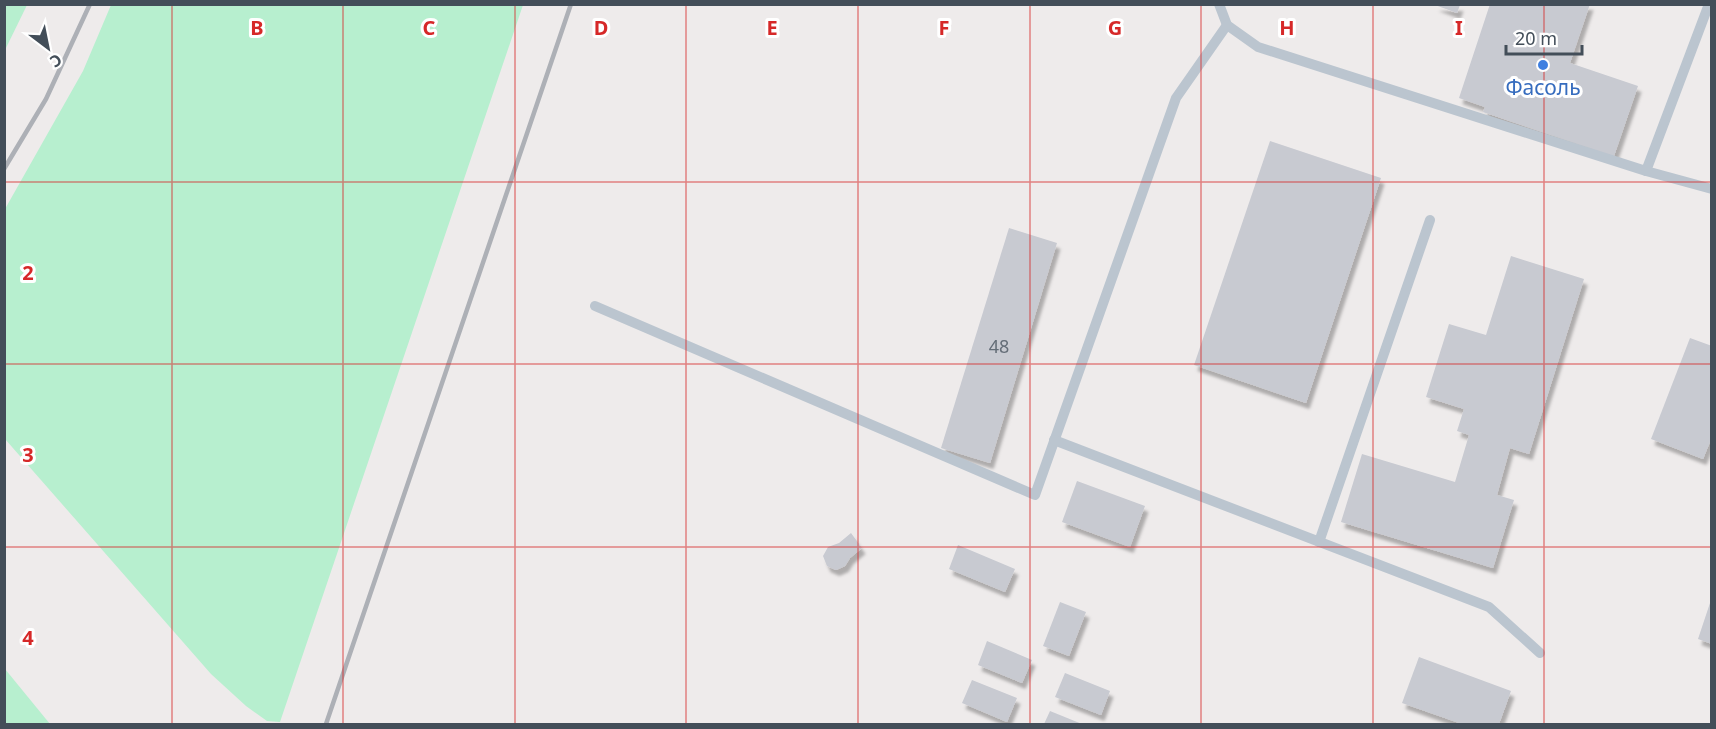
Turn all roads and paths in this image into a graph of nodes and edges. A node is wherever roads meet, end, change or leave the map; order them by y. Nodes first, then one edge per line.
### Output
1 (1219, 4) edge
2 (1709, 4) edge
3 (1227, 25) junction
4 (1647, 171) junction
5 (1712, 189) edge
6 (1430, 219) dead end
7 (595, 306) dead end
8 (1054, 440) junction
9 (1319, 542) junction
10 (1540, 653) dead end

1 - 3 lane
2 - 4 lane
3 - 4 lane
3 - 8 lane
4 - 5 lane
6 - 9 lane
7 - 8 lane
8 - 9 lane
9 - 10 lane

